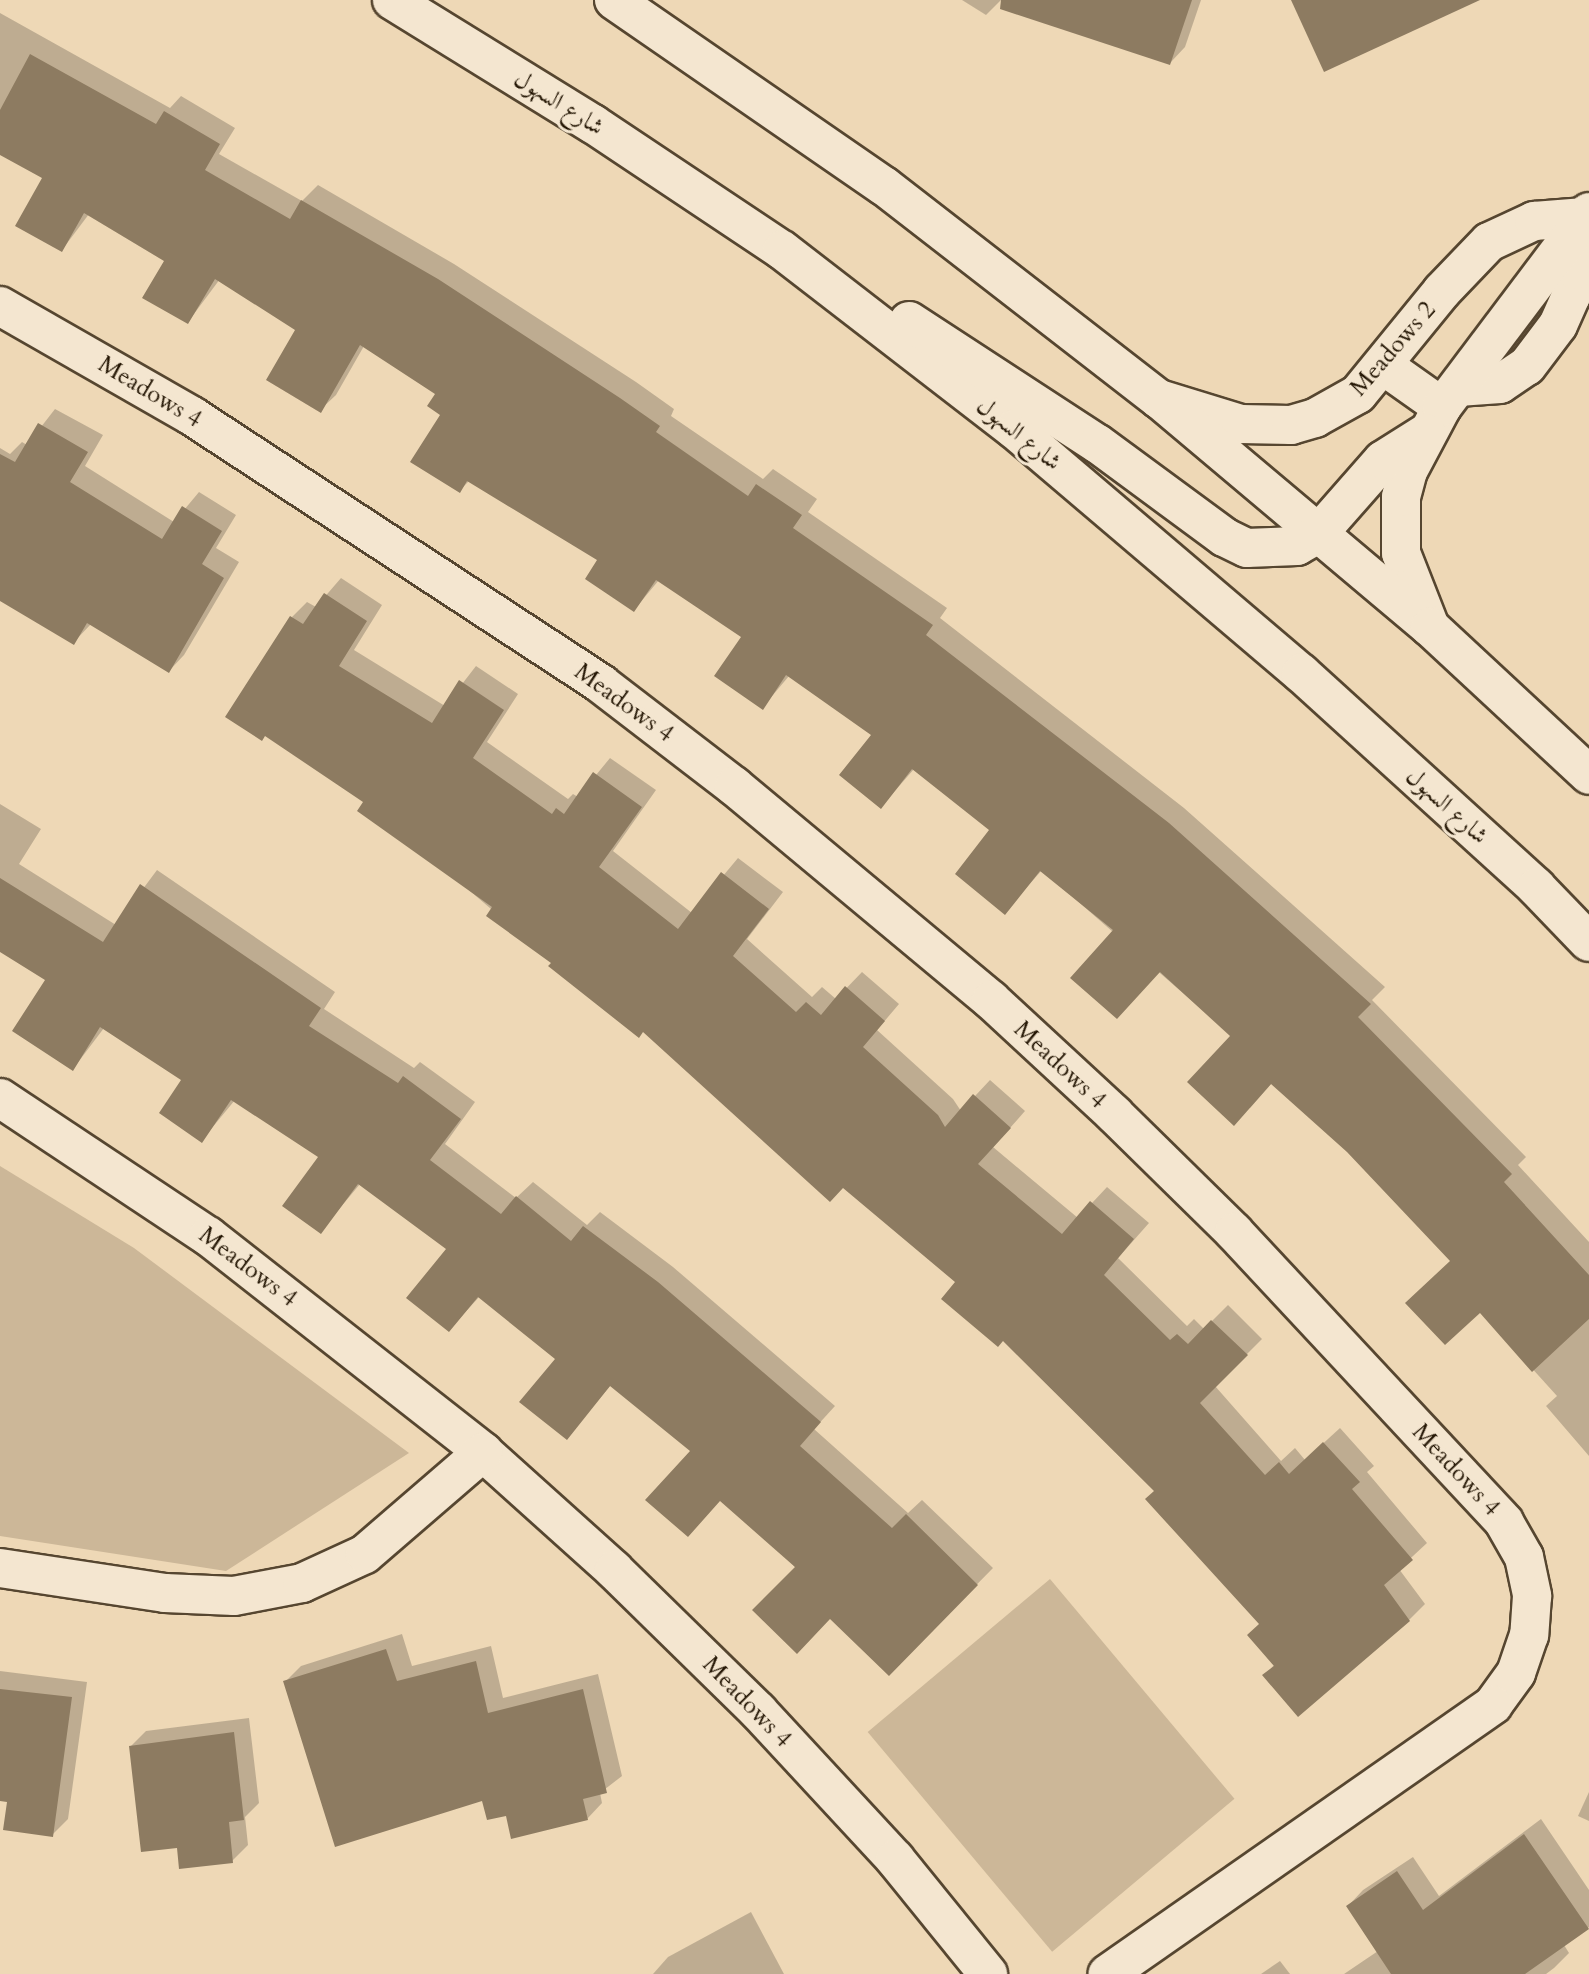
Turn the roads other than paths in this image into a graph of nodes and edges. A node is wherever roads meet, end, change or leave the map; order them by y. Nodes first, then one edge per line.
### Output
1 (392, 0) edge
2 (614, 0) edge
3 (1582, 222) edge
4 (782, 250) junction
5 (0, 306) edge
6 (1384, 366) junction
7 (1159, 399) junction
8 (1442, 409) junction
9 (1318, 534) junction
10 (1430, 627) junction
11 (1589, 775) edge
12 (1589, 942) edge
13 (0, 1098) edge
14 (483, 1452) junction
15 (0, 1568) edge
16 (988, 1974) edge
17 (1108, 1974) edge

1 - 4 street, شارع السهول
2 - 7 street
3 - 6 street, Meadows 2
3 - 8 street, Meadows 2
4 - 9 street
4 - 12 street, شارع السهول
5 - 17 street, Meadows 4
6 - 7 street, Meadows 2
6 - 8 street
7 - 9 street
8 - 9 street
8 - 10 street
9 - 10 street
10 - 11 street
13 - 14 street, Meadows 4
14 - 15 street
14 - 16 street, Meadows 4

